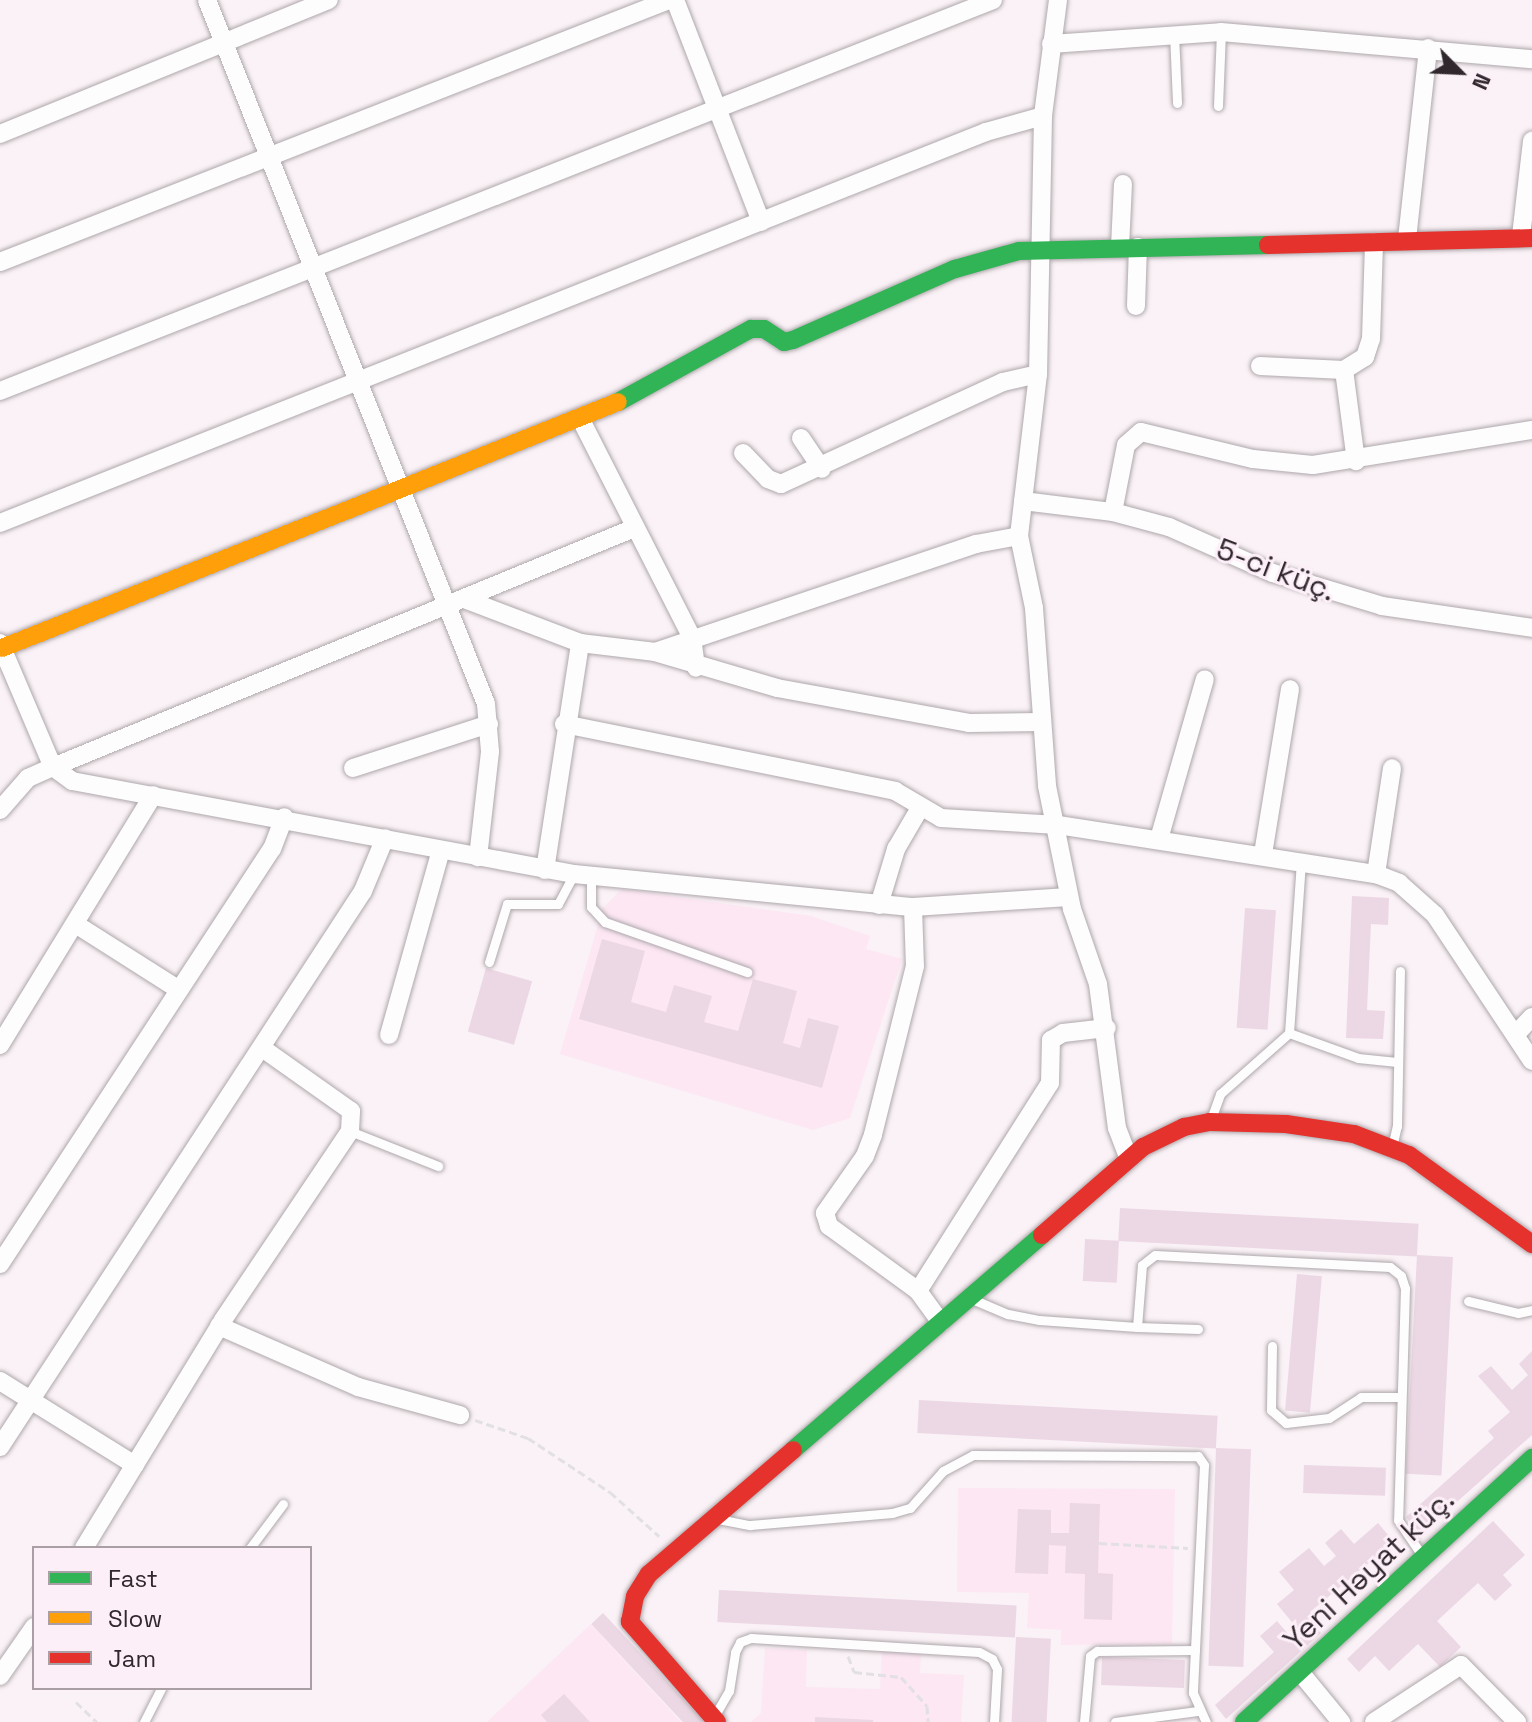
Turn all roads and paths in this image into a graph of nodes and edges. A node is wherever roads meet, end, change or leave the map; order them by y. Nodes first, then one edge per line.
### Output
1 (207, 0) edge
2 (329, 0) edge
3 (669, 0) edge
4 (675, 0) edge
5 (993, 0) edge
6 (1058, 0) edge
7 (1221, 32) junction
8 (1174, 33) junction
9 (223, 43) junction
10 (1051, 44) junction
11 (1428, 48) junction
12 (1532, 59) edge
13 (1177, 103) dead end
14 (1218, 106) dead end
15 (716, 111) junction
16 (1043, 116) junction
17 (0, 134) edge
18 (1532, 141) edge
19 (266, 156) junction
20 (1123, 184) dead end
21 (761, 222) junction
22 (1527, 237) edge
23 (1407, 239) junction
24 (1374, 242) junction
25 (1129, 247) junction
26 (1042, 248) junction
27 (0, 262) edge
28 (315, 263) junction
29 (1136, 306) dead end
30 (1260, 366) dead end
31 (1344, 370) junction
32 (1038, 374) junction
33 (359, 380) junction
34 (0, 391) edge
35 (581, 420) junction
36 (1532, 430) edge
37 (801, 438) dead end
38 (743, 453) dead end
39 (1356, 461) junction
40 (822, 469) junction
41 (402, 490) junction
42 (1023, 501) junction
43 (1113, 512) junction
44 (0, 523) edge
45 (632, 529) junction
46 (1019, 536) junction
47 (467, 600) junction
48 (446, 606) junction
49 (1532, 628) edge
50 (692, 638) junction
51 (580, 643) junction
52 (1, 645) edge
53 (655, 652) junction
54 (696, 668) junction
55 (1205, 679) dead end
56 (1290, 689) dead end
57 (1041, 722) junction
58 (489, 724) junction
59 (564, 724) junction
60 (53, 767) junction
61 (353, 768) dead end
62 (1392, 768) dead end
63 (6, 791) edge
64 (153, 795) junction
65 (920, 808) junction
66 (0, 810) edge
67 (284, 817) junction
68 (1058, 825) junction
69 (385, 838) junction
70 (1159, 839) junction
71 (441, 850) junction
72 (1263, 854) junction
73 (478, 857) junction
74 (1301, 861) junction
75 (545, 870) junction
76 (1376, 874) junction
77 (582, 875) junction
78 (1069, 897) junction
79 (879, 905) junction
80 (913, 907) junction
81 (77, 925) junction
82 (489, 962) dead end
83 (1400, 971) dead end
84 (747, 972) dead end
85 (178, 989) junction
86 (1532, 1017) edge
87 (1107, 1028) junction
88 (1289, 1033) junction
89 (1517, 1033) junction
90 (389, 1035) dead end
91 (0, 1045) edge
92 (262, 1048) junction
93 (1532, 1061) edge
94 (1397, 1062) junction
95 (1210, 1122) junction
96 (350, 1131) junction
97 (1392, 1147) junction
98 (1128, 1157) junction
99 (438, 1166) dead end
100 (1532, 1244) edge
101 (0, 1264) edge
102 (918, 1291) junction
103 (971, 1298) junction
104 (1468, 1301) dead end
105 (1532, 1310) edge
106 (941, 1323) junction
107 (219, 1326) junction
108 (1137, 1327) junction
109 (1198, 1329) dead end
110 (1272, 1346) dead end
111 (0, 1381) edge
112 (1400, 1397) junction
113 (31, 1400) junction
114 (460, 1415) joint
115 (0, 1447) edge
116 (1532, 1458) edge
117 (135, 1465) junction
118 (283, 1504) dead end
119 (711, 1516) junction
120 (1099, 1543) dead end
121 (85, 1546) edge
122 (252, 1546) edge
123 (674, 1549) junction
124 (1200, 1549) junction
125 (1423, 1557) junction
126 (32, 1630) edge
127 (849, 1644) junction
128 (1195, 1650) junction
129 (1300, 1672) junction
130 (0, 1676) edge
131 (160, 1690) edge
132 (76, 1702) dead end
133 (1197, 1711) junction
134 (715, 1720) edge
135 (97, 1722) edge
136 (144, 1722) edge
137 (928, 1722) edge
138 (994, 1722) edge
139 (1084, 1722) edge
140 (1115, 1722) edge
141 (1206, 1722) edge
142 (1244, 1722) edge
143 (1341, 1722) edge
144 (1374, 1722) edge
145 (1517, 1722) edge

1 - 9 street
2 - 9 street
3 - 19 street
4 - 15 street
5 - 15 street
6 - 10 street
7 - 8 street
7 - 11 street
7 - 14 lane
8 - 10 street
8 - 13 lane
9 - 17 street
9 - 19 street
10 - 16 street
11 - 12 street
11 - 23 street
15 - 21 street
15 - 28 street
16 - 21 street
16 - 26 street
18 - 22 street
19 - 27 street
19 - 28 street
20 - 25 street
21 - 33 street
22 - 23 street
23 - 24 street
24 - 25 street
24 - 31 street
25 - 26 street
25 - 29 street
26 - 32 street
26 - 35 street
28 - 33 street
28 - 34 street
30 - 31 street
31 - 39 street
32 - 40 street
32 - 42 street
33 - 41 street
33 - 44 street
35 - 41 street
35 - 45 street
36 - 39 street
37 - 40 street
38 - 40 street
39 - 43 street
41 - 48 street
41 - 52 street
42 - 43 street, 5-ci küç.
42 - 46 street
43 - 49 street, 5-ci küç.
45 - 47 street
45 - 50 street
46 - 50 street
46 - 57 street
47 - 48 street
47 - 51 street
48 - 58 street
48 - 60 street
50 - 53 street
50 - 54 street
51 - 53 street
51 - 59 street
52 - 60 street
53 - 54 street
54 - 57 street
55 - 70 street
56 - 72 street
57 - 68 street
58 - 61 street
58 - 73 street
59 - 65 street
59 - 75 street
60 - 63 street
60 - 64 street
62 - 76 street
63 - 66 street
64 - 67 street
64 - 81 street
65 - 68 street
65 - 79 street
67 - 69 street
67 - 85 street
68 - 70 street
68 - 78 street
69 - 71 street
69 - 92 street
70 - 72 street
71 - 73 street
71 - 90 street
72 - 74 street
73 - 75 street
74 - 76 street
74 - 88 lane
75 - 77 street
76 - 89 street
77 - 79 street
77 - 82 lane
77 - 84 lane
78 - 80 street
78 - 87 street
79 - 80 street
80 - 102 street
81 - 85 street
81 - 91 street
83 - 94 lane
85 - 101 street
86 - 89 street
87 - 98 street
87 - 102 street
88 - 94 lane
88 - 95 lane
89 - 93 street
92 - 96 street
92 - 113 street
94 - 97 lane
95 - 97 street
95 - 98 street
96 - 99 lane
96 - 107 street
97 - 100 street
98 - 103 street
102 - 106 street
103 - 106 street
103 - 108 lane
104 - 105 lane
106 - 119 street
107 - 114 street
107 - 117 street
108 - 109 lane
108 - 112 lane
110 - 112 lane
111 - 113 street
112 - 125 lane
113 - 115 street
113 - 117 street
114 - 123 path
116 - 125 street, Yeni Həyat küç.
117 - 121 street
118 - 122 lane
119 - 123 street
119 - 124 lane
120 - 124 path
123 - 134 street
124 - 128 lane
125 - 129 street, Yeni Həyat küç.
126 - 130 street
127 - 134 lane
127 - 137 path
127 - 138 lane
128 - 133 lane
128 - 139 lane
129 - 142 street, Yeni Həyat küç.
129 - 143 street
131 - 136 lane
132 - 135 path
133 - 140 lane
133 - 141 lane
144 - 145 street

